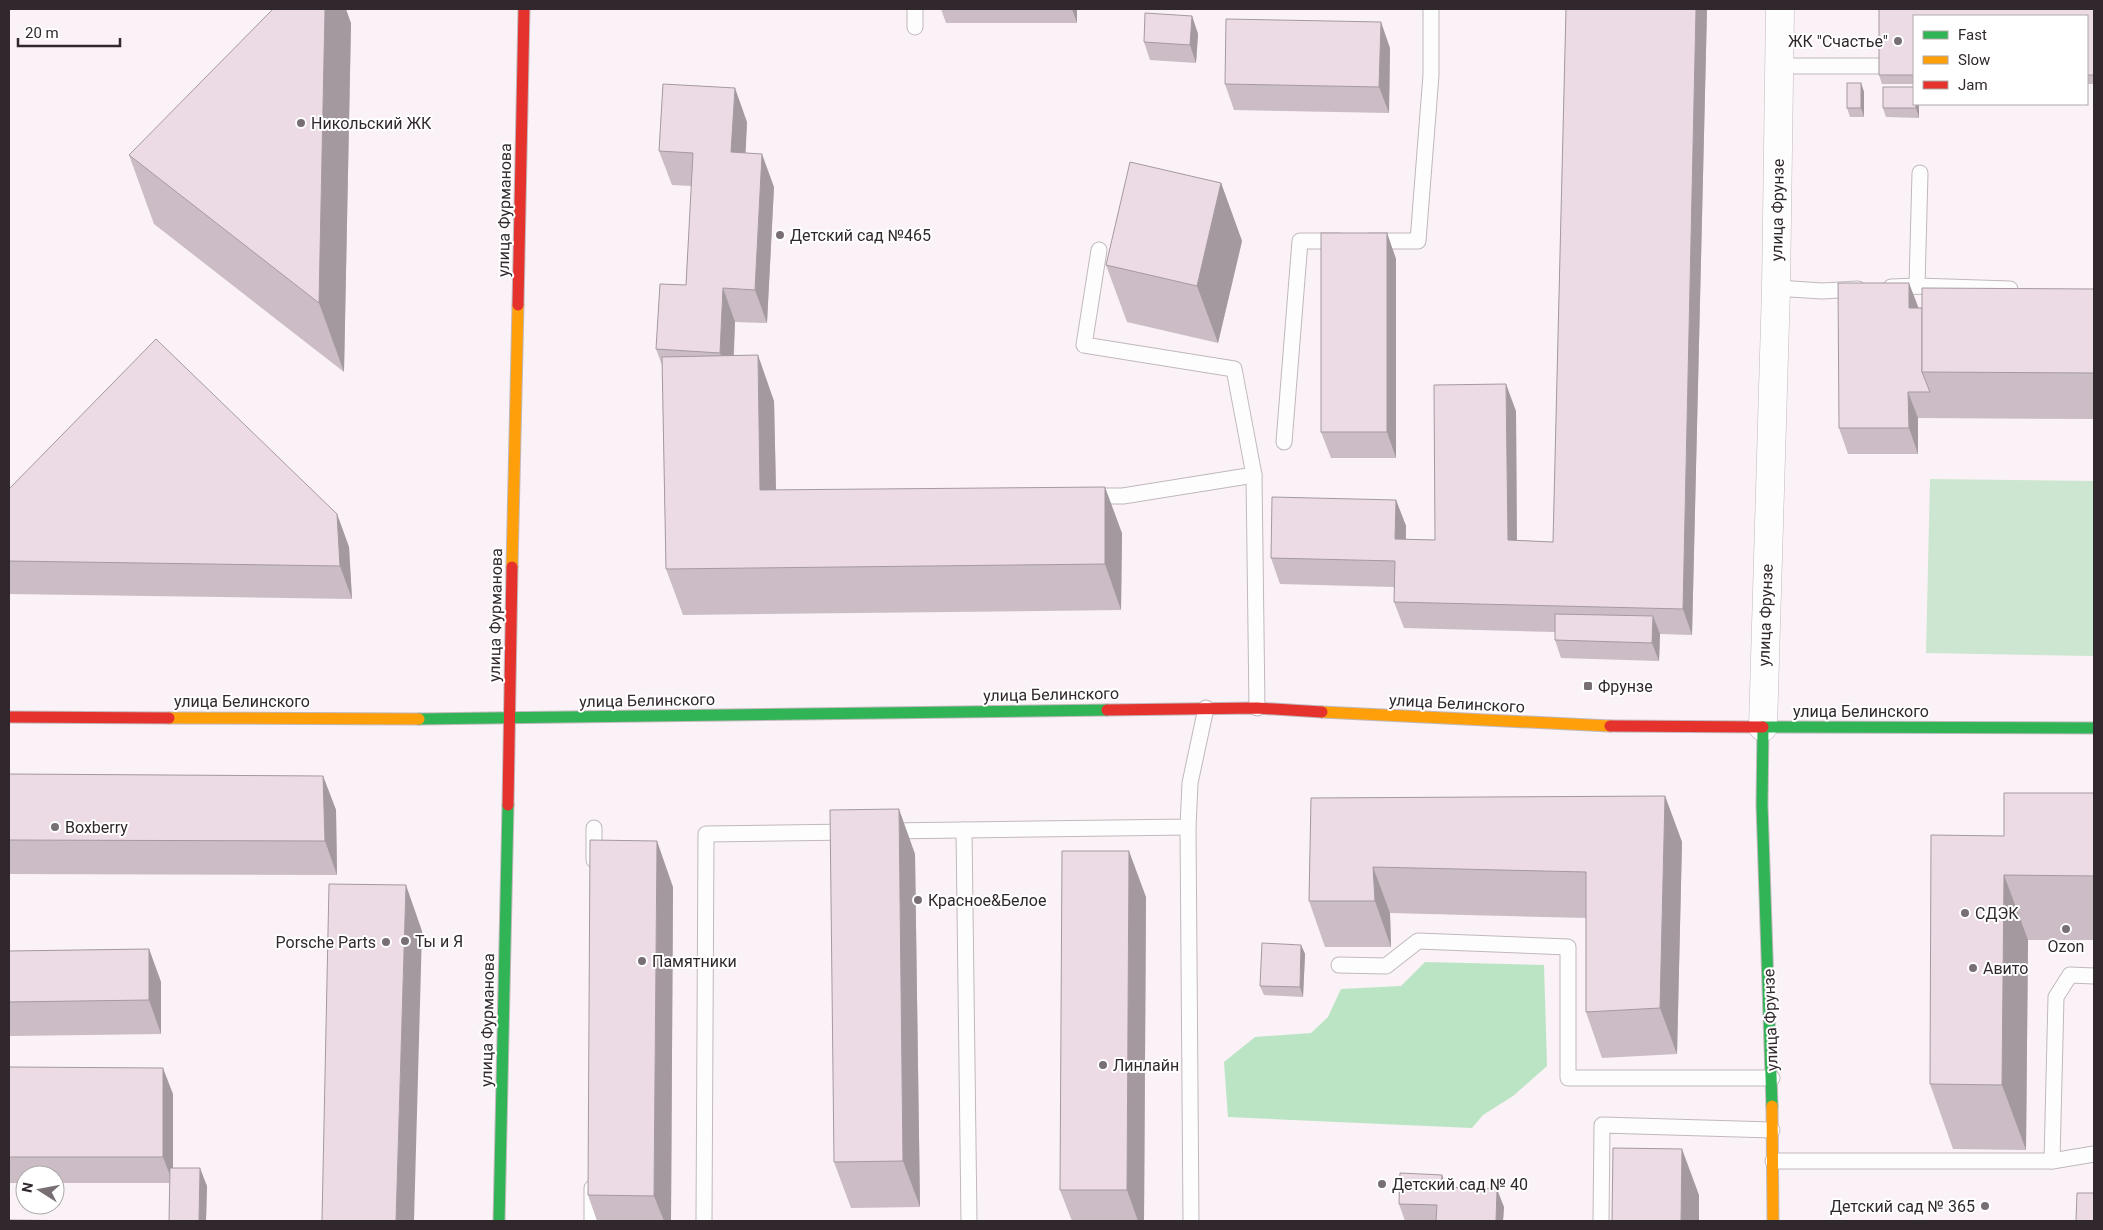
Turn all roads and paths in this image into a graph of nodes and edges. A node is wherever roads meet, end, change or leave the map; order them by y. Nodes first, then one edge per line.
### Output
1 (524, 9) edge
2 (915, 9) edge
3 (1431, 9) edge
4 (1780, 9) edge
5 (915, 27) dead end
6 (1779, 66) junction
7 (1882, 66) edge
8 (1920, 173) dead end
9 (1099, 250) dead end
10 (1917, 286) junction
11 (1776, 288) junction
12 (2025, 290) edge
13 (1284, 442) dead end
14 (1254, 475) junction
15 (1073, 496) edge
16 (1206, 708) junction
17 (1258, 708) junction
18 (9, 717) edge
19 (510, 719) junction
20 (1763, 727) junction
21 (2094, 728) edge
22 (1188, 827) junction
23 (594, 828) dead end
24 (964, 830) junction
25 (594, 877) edge
26 (1340, 965) dead end
27 (2094, 976) edge
28 (1772, 1078) junction
29 (1772, 1130) junction
30 (2094, 1154) edge
31 (1772, 1161) junction
32 (2052, 1161) junction
33 (592, 1172) edge
34 (499, 1221) edge
35 (592, 1221) edge
36 (704, 1221) edge
37 (970, 1221) edge
38 (1191, 1221) edge
39 (1600, 1221) edge
40 (1773, 1221) edge

1 - 19 main road, улица Фурманова
2 - 5 lane
3 - 13 lane
4 - 6 street, улица Фрунзе
6 - 7 lane
6 - 11 street, улица Фрунзе
8 - 10 lane
9 - 14 lane
10 - 11 lane
10 - 12 lane
11 - 20 street, улица Фрунзе
14 - 15 lane
14 - 17 lane
16 - 17 main road, улица Белинского
16 - 19 main road, улица Белинского
16 - 22 lane
17 - 20 main road, улица Белинского
18 - 19 main road, улица Белинского
19 - 34 main road, улица Фурманова
20 - 21 main road, улица Белинского
20 - 28 main road, улица Фрунзе
22 - 24 lane
22 - 38 lane
23 - 25 lane
24 - 36 lane
24 - 37 lane
26 - 28 lane
27 - 32 lane
28 - 29 main road, улица Фрунзе
29 - 31 main road, улица Фрунзе
29 - 39 lane
30 - 32 lane
31 - 32 lane
31 - 40 main road, улица Фрунзе
33 - 35 lane

